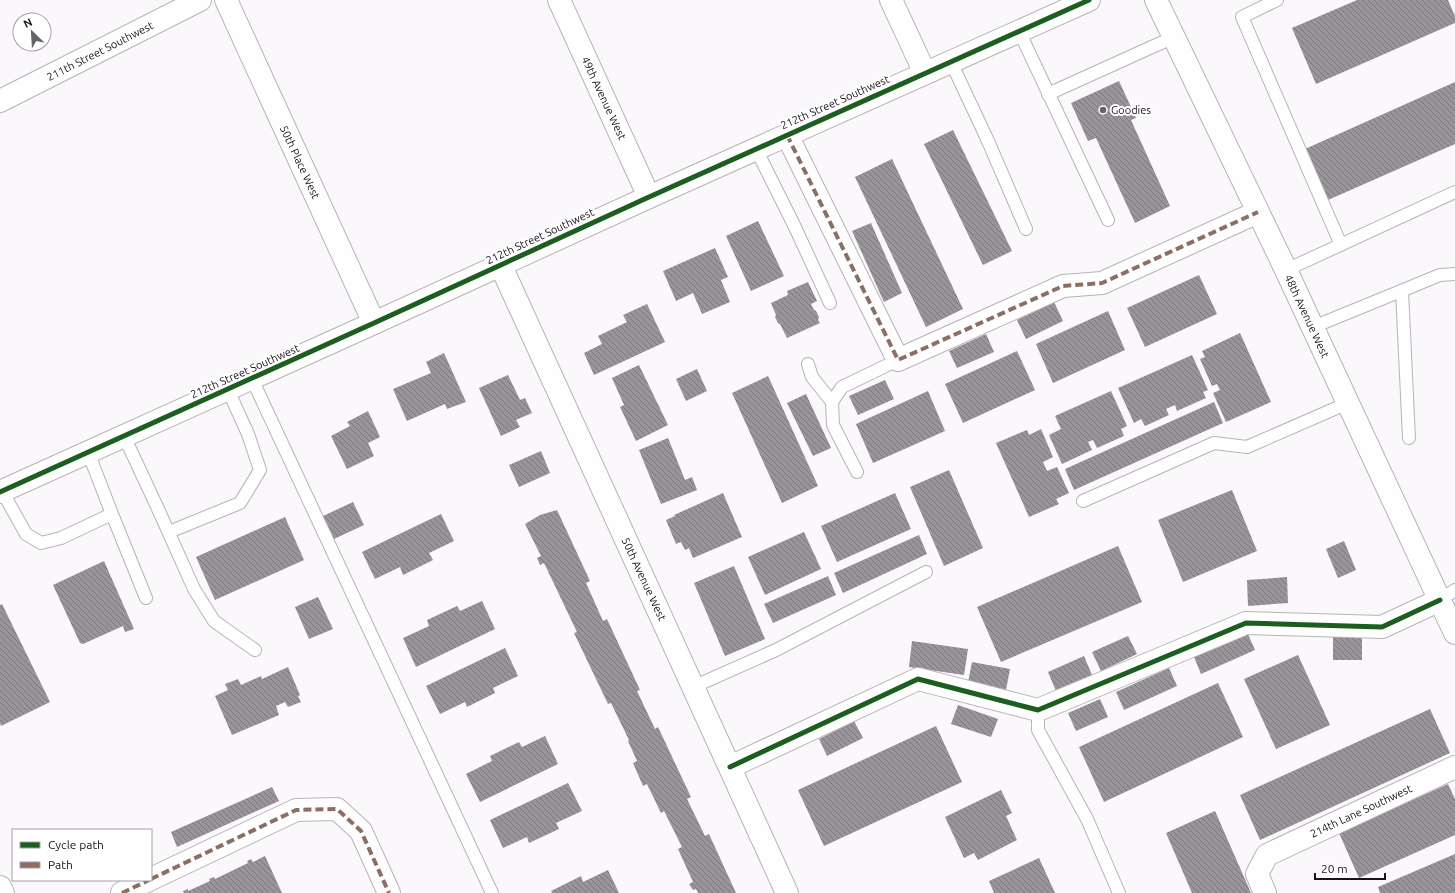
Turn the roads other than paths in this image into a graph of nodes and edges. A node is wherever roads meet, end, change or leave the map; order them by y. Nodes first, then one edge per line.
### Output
1 (200, 0) edge
2 (226, 0) edge
3 (559, 0) edge
4 (891, 0) edge
5 (1089, 0) edge
6 (1156, 0) edge
7 (1277, 0) edge
8 (1019, 31) junction
9 (1174, 37) junction
10 (951, 62) junction
11 (925, 73) junction
12 (1048, 94) junction
13 (0, 101) edge
14 (788, 135) junction
15 (756, 149) junction
16 (1455, 192) edge
17 (649, 197) junction
18 (1258, 212) junction
19 (1108, 220) dead end
20 (1026, 230) dead end
21 (1341, 245) junction
22 (501, 266) junction
23 (1286, 270) junction
24 (1455, 274) edge
25 (1402, 291) junction
26 (830, 303) dead end
27 (374, 323) junction
28 (1313, 327) junction
29 (898, 360) junction
30 (808, 364) dead end
31 (252, 379) junction
32 (228, 390) junction
33 (832, 402) junction
34 (1348, 403) junction
35 (124, 436) junction
36 (1409, 438) dead end
37 (88, 452) junction
38 (857, 472) dead end
39 (1, 492) edge
40 (1083, 501) dead end
41 (112, 514) junction
42 (169, 532) junction
43 (926, 572) dead end
44 (1447, 595) edge
45 (146, 598) dead end
46 (1455, 633) edge
47 (255, 650) dead end
48 (693, 687) junction
49 (1038, 710) junction
50 (730, 767) junction
51 (1455, 767) edge
52 (152, 879) edge
53 (148, 881) edge
54 (0, 887) edge
55 (3, 893) edge
56 (122, 893) edge
57 (389, 893) edge
58 (492, 893) edge
59 (787, 893) edge
60 (1119, 893) edge
61 (1265, 893) edge

1 - 13 street, 211th Street Southwest
2 - 27 street, 50th Place West
3 - 17 street, 49th Avenue West
4 - 11 street
5 - 8 street, 212th Street Southwest
6 - 9 street, 48th Avenue West
7 - 21 lane
8 - 10 street, 212th Street Southwest
8 - 12 lane
9 - 12 lane
9 - 18 street, 48th Avenue West
10 - 11 street, 212th Street Southwest
10 - 20 lane
11 - 14 street, 212th Street Southwest
12 - 19 lane
14 - 15 street, 212th Street Southwest
14 - 29 street
15 - 17 street, 212th Street Southwest
15 - 26 lane
16 - 21 lane
17 - 22 street, 212th Street Southwest
18 - 23 street, 48th Avenue West
18 - 29 street
21 - 23 lane
22 - 27 street, 212th Street Southwest
22 - 48 street, 50th Avenue West
23 - 28 street, 48th Avenue West
24 - 25 lane
25 - 28 lane
25 - 36 lane
27 - 31 street, 212th Street Southwest
28 - 34 street, 48th Avenue West
29 - 33 lane
30 - 33 lane
31 - 32 street, 212th Street Southwest
31 - 58 lane
32 - 35 street, 212th Street Southwest
32 - 42 lane
33 - 38 lane
34 - 40 lane
34 - 44 street, 48th Avenue West
35 - 37 street, 212th Street Southwest
35 - 42 lane
37 - 39 street, 212th Street Southwest
37 - 41 lane
39 - 41 lane
41 - 45 lane
42 - 47 lane
43 - 48 lane
44 - 46 street, 48th Avenue West
44 - 49 street
48 - 50 street, 50th Avenue West
49 - 50 street
49 - 60 lane
50 - 59 street, 50th Avenue West
51 - 61 street, 214th Lane Southwest
52 - 57 street
53 - 56 street
54 - 55 street

